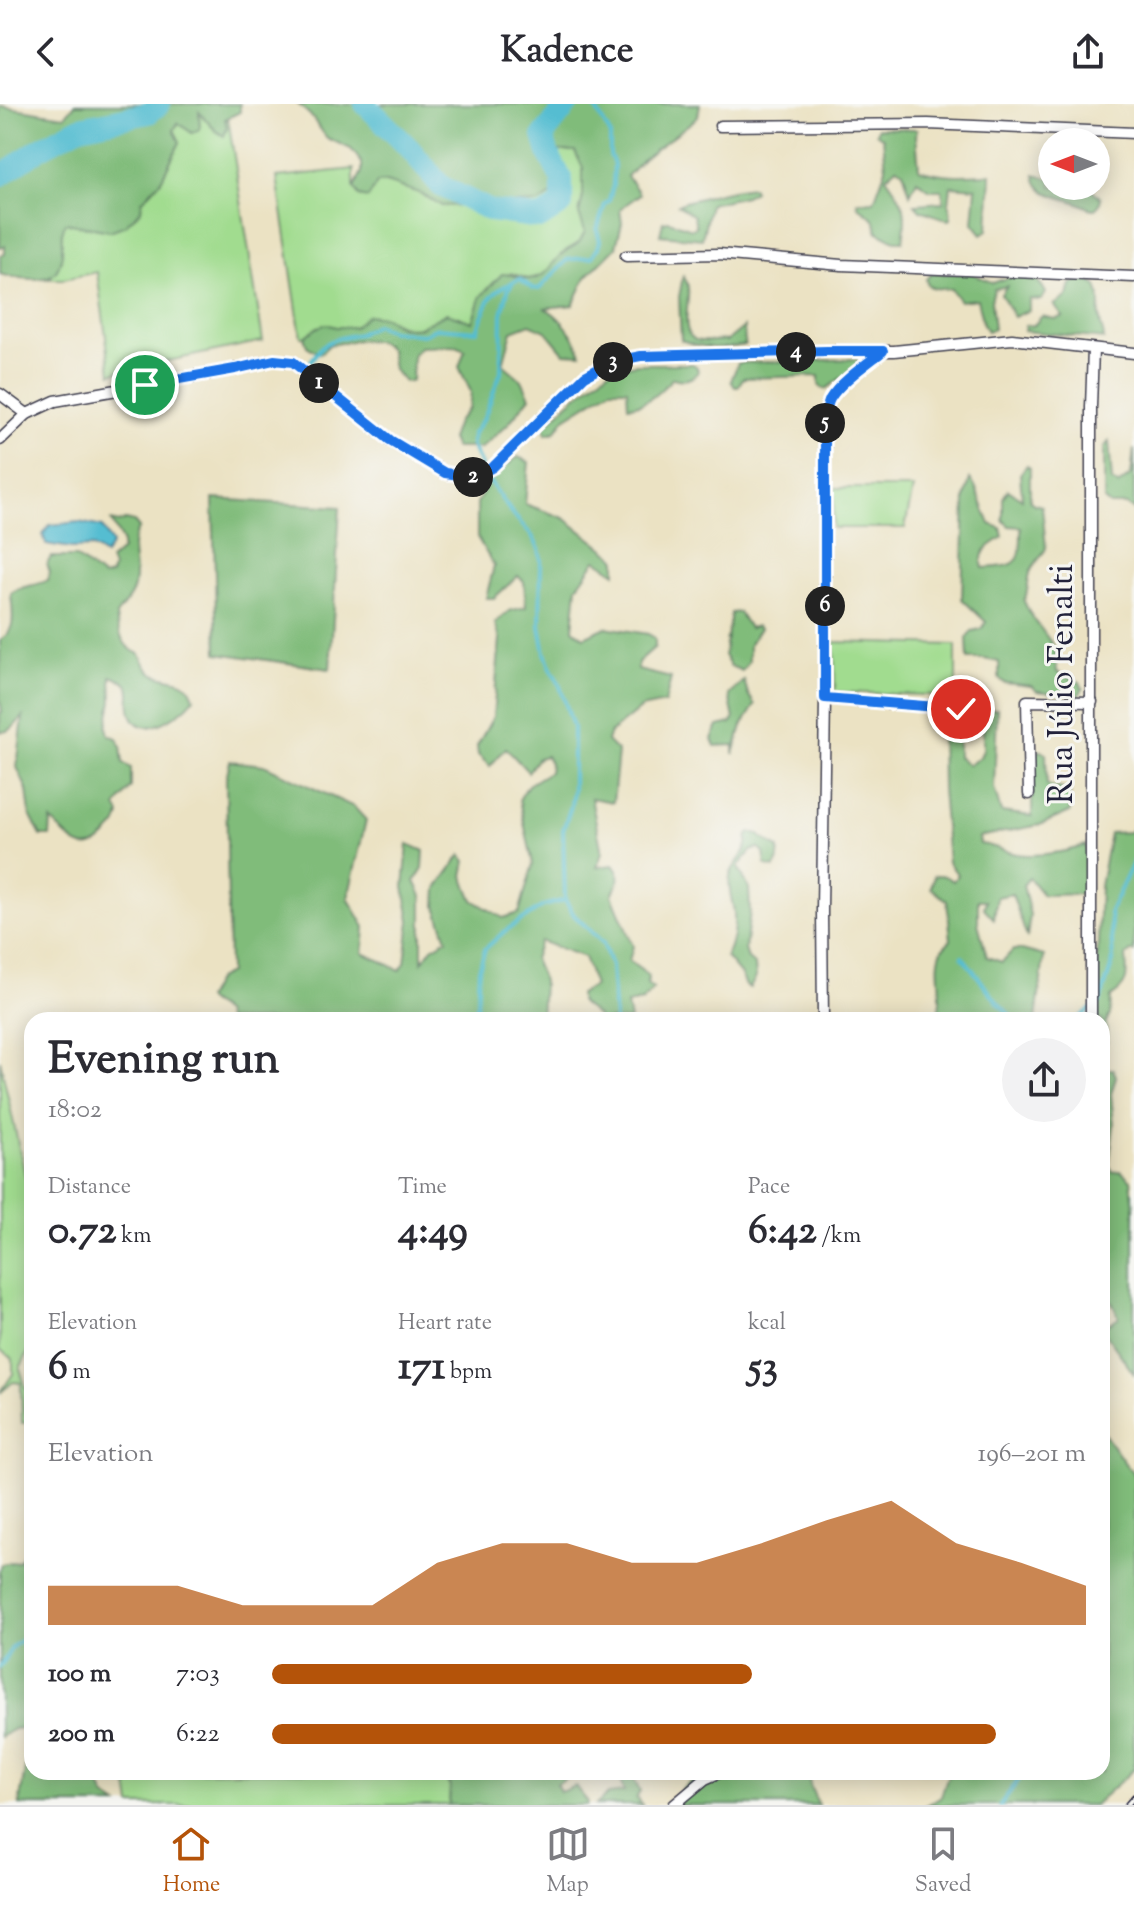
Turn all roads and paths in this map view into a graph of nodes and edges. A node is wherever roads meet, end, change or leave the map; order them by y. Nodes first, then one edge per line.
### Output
1 (720, 126) dead end
2 (1134, 133) edge
3 (626, 256) dead end
4 (1134, 277) edge
5 (1093, 349) junction
6 (883, 351) junction
7 (1134, 353) edge
8 (0, 394) edge
9 (27, 414) junction
10 (0, 440) edge
11 (825, 698) junction
12 (1092, 702) junction
13 (977, 705) dead end
14 (1029, 794) dead end
15 (823, 1012) edge
16 (1091, 1012) edge
17 (704, 1780) edge
18 (674, 1805) edge

1 - 2 street
3 - 4 street
5 - 6 street
5 - 7 street
5 - 12 street, Rua Júlio Fenalti
6 - 9 street
6 - 11 street
8 - 9 street
9 - 10 street
11 - 13 street
11 - 15 street
12 - 14 street
12 - 16 street, Rua Júlio Fenalti
17 - 18 street

